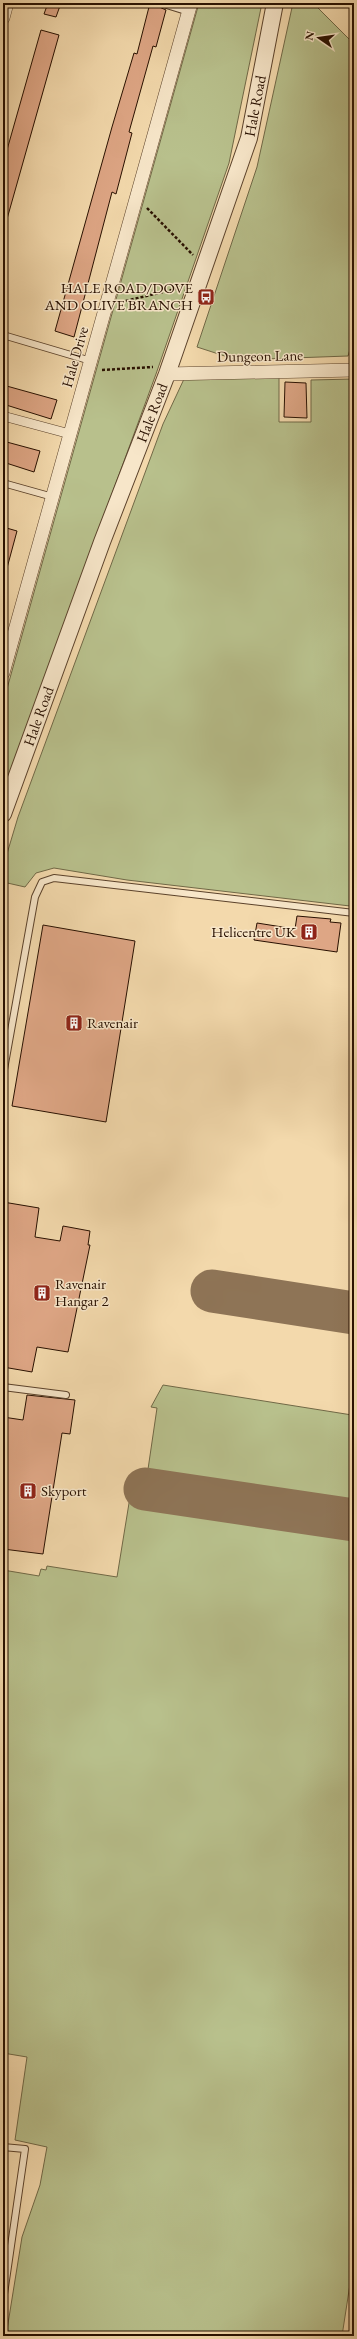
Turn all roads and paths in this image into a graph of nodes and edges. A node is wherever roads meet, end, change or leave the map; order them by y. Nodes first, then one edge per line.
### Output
1 (7, 3) edge
2 (160, 3) edge
3 (275, 3) edge
4 (190, 8) edge
5 (3, 18) edge
6 (137, 198) junction
7 (203, 275) junction
8 (107, 306) junction
9 (3, 335) edge
10 (89, 367) junction
11 (169, 370) junction
12 (354, 370) edge
13 (3, 416) edge
14 (70, 434) junction
15 (3, 483) edge
16 (53, 497) junction
17 (3, 673) edge
18 (3, 814) edge
19 (354, 913) edge
20 (3, 1075) edge
21 (3, 1387) edge
22 (66, 1395) dead end
23 (3, 2147) edge
24 (3, 2301) edge

1 - 5 street
2 - 4 lane
3 - 7 street, Hale Road
4 - 6 street, Hale Drive
6 - 7 path
6 - 8 street, Hale Drive
7 - 8 path
7 - 11 street, Hale Road
8 - 10 street, Hale Drive
9 - 10 lane
10 - 11 path
10 - 14 street, Hale Drive
11 - 12 street, Dungeon Lane
11 - 18 street, Hale Road
13 - 14 street
14 - 16 street, Hale Drive
15 - 16 lane
16 - 17 street, Hale Drive
19 - 20 lane
21 - 22 lane
23 - 24 lane

